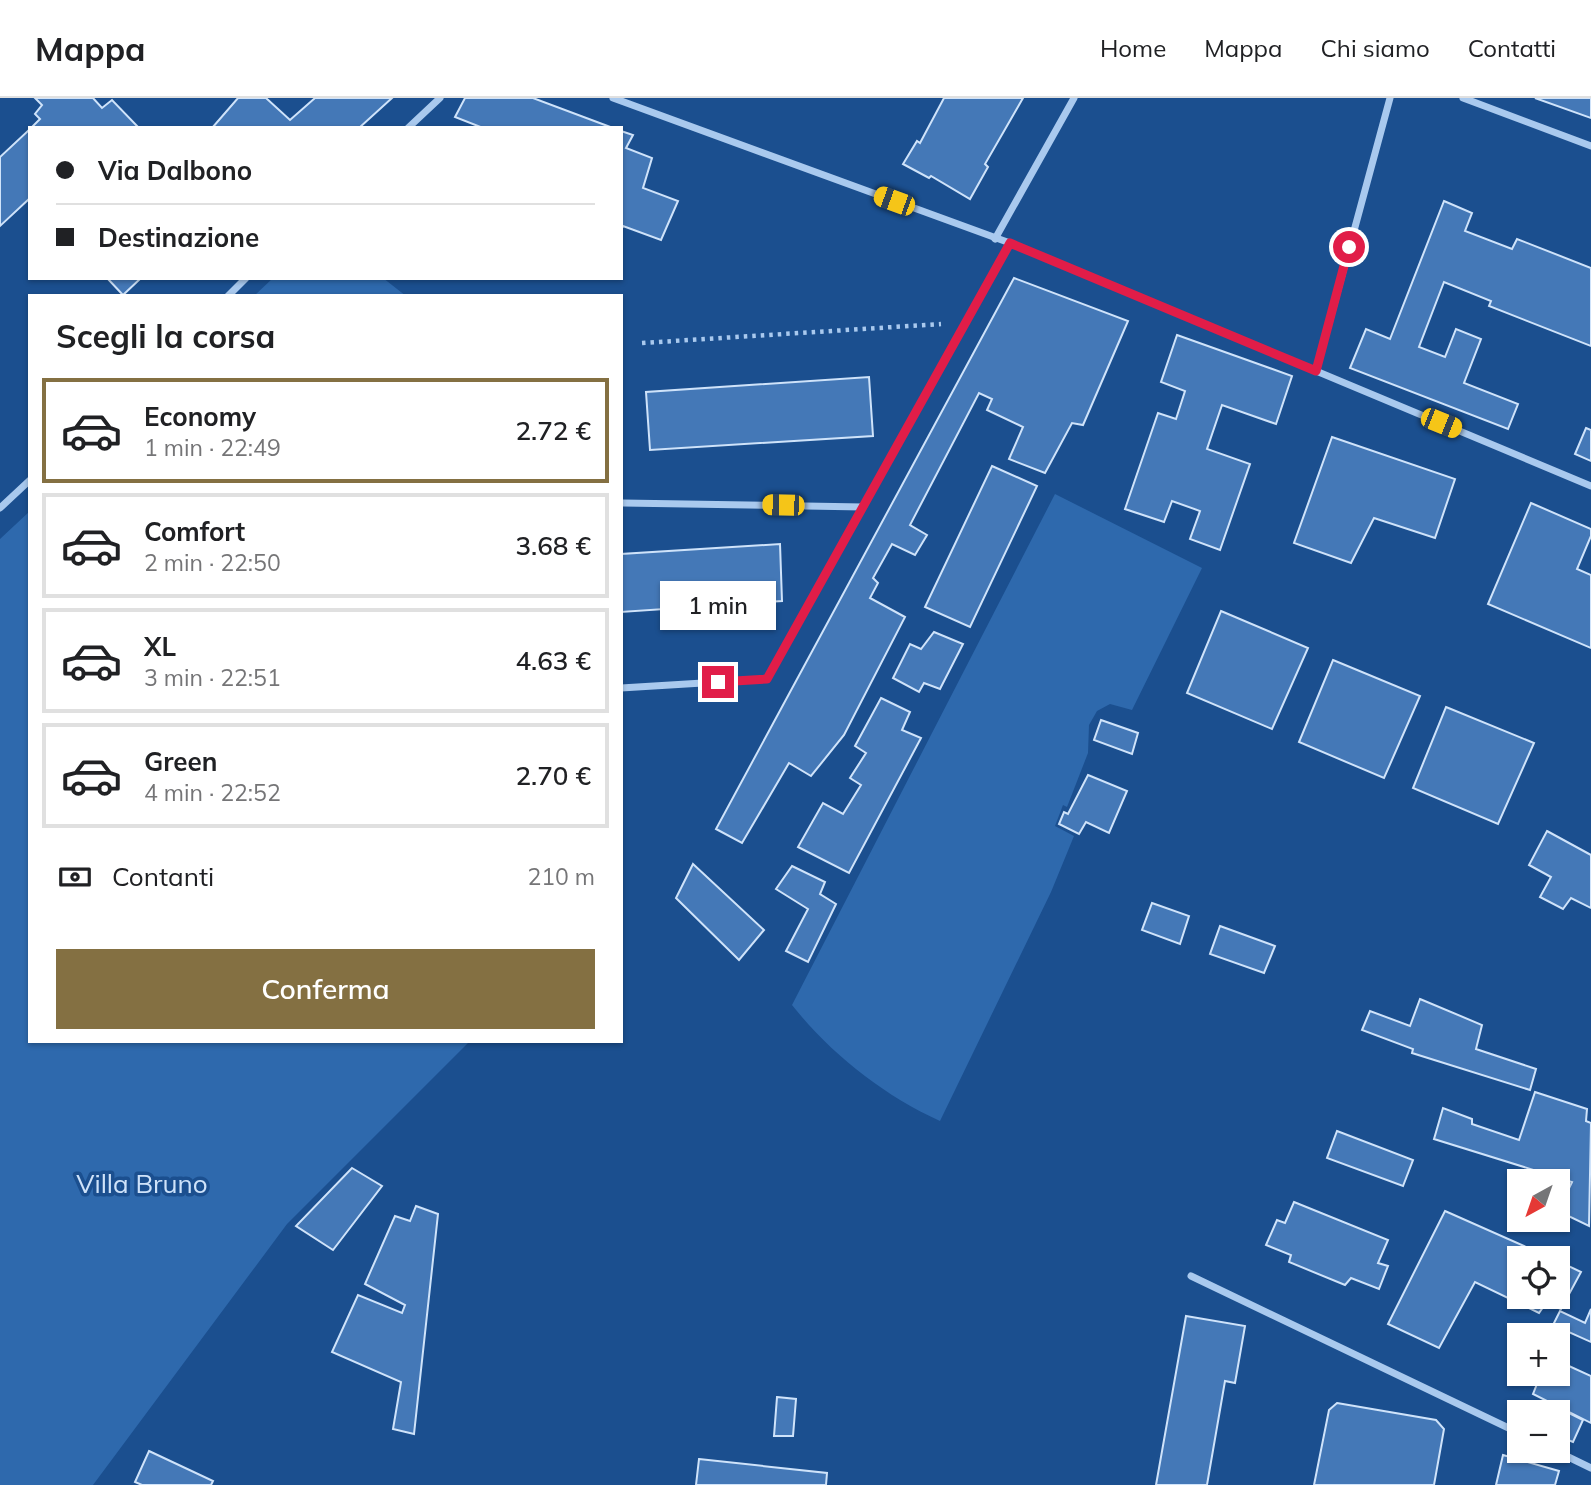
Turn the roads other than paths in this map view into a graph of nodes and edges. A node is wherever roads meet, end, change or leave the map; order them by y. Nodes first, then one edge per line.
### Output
1 (440, 98) edge
2 (613, 98) edge
3 (1074, 98) edge
4 (1390, 98) edge
5 (1464, 98) edge
6 (410, 126) edge
7 (1591, 146) edge
8 (995, 239) junction
9 (1010, 243) junction
10 (244, 280) edge
11 (230, 294) edge
12 (1316, 371) junction
13 (28, 482) edge
14 (1591, 486) edge
15 (623, 503) edge
16 (863, 506) junction
17 (0, 508) edge
18 (623, 688) edge
19 (1191, 1276) dead end
20 (1507, 1427) edge
21 (1570, 1458) edge
22 (1591, 1468) edge

1 - 6 street
2 - 8 street
3 - 8 street
4 - 12 street
5 - 7 street
8 - 9 street
9 - 12 street
9 - 16 street
10 - 11 street
12 - 14 street
13 - 17 street
15 - 16 street
16 - 18 street
19 - 20 street
21 - 22 street

